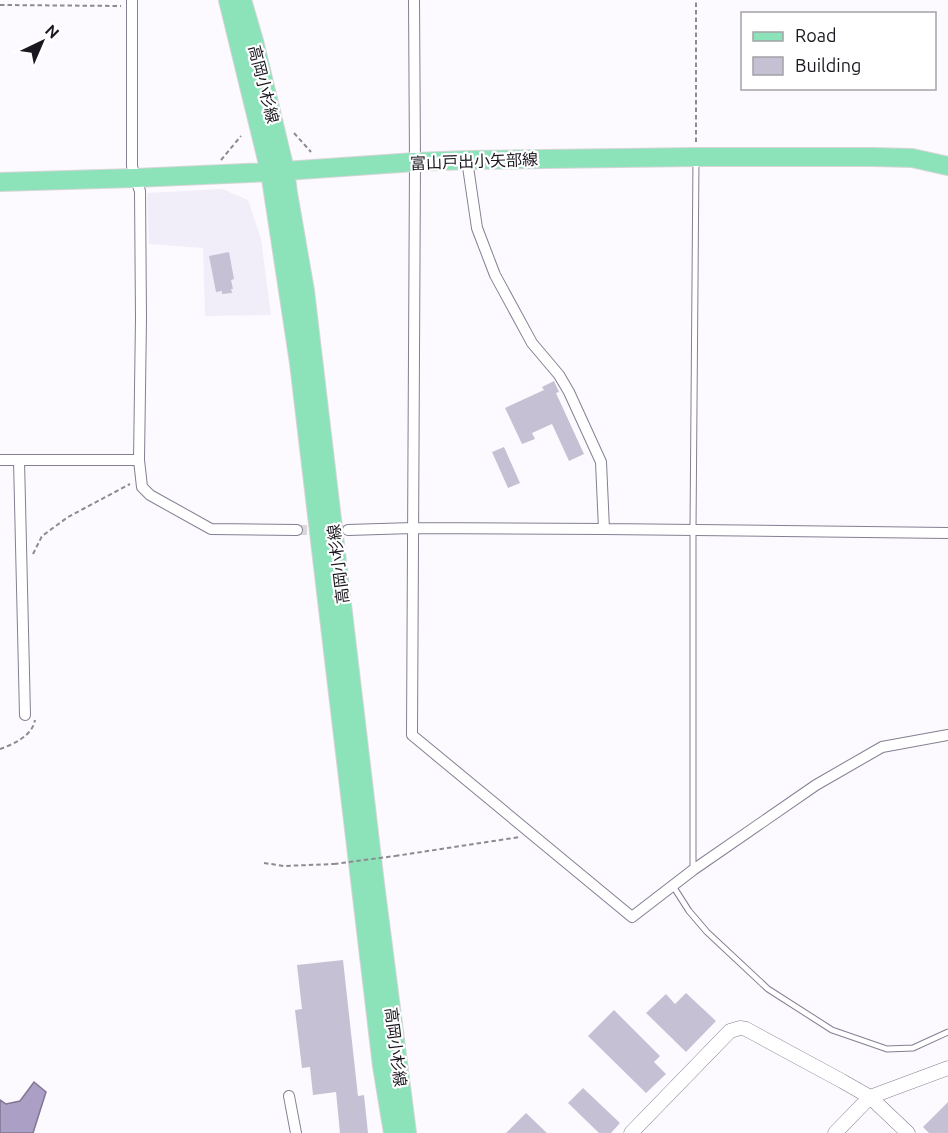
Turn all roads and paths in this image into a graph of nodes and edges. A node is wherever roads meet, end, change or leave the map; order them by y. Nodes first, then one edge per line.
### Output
1 (228, 0) edge
2 (242, 0) edge
3 (414, 0) edge
4 (696, 0) edge
5 (132, 3) edge
6 (0, 5) edge
7 (294, 133) dead end
8 (241, 136) dead end
9 (311, 152) dead end
10 (696, 157) junction
11 (467, 160) junction
12 (220, 162) dead end
13 (415, 162) junction
14 (948, 166) edge
15 (278, 171) junction
16 (135, 178) junction
17 (0, 182) edge
18 (0, 459) edge
19 (19, 460) junction
20 (139, 460) junction
21 (140, 479) junction
22 (413, 528) junction
23 (604, 529) junction
24 (693, 529) junction
25 (297, 530) tunnel mouth
26 (348, 530) tunnel mouth
27 (948, 533) edge
28 (32, 556) dead end
29 (30, 714) joint
30 (948, 735) edge
31 (0, 749) edge
32 (533, 836) junction
33 (264, 863) dead end
34 (693, 870) junction
35 (672, 885) junction
36 (948, 1032) edge
37 (948, 1068) edge
38 (289, 1096) dead end
39 (870, 1097) junction
40 (296, 1133) edge
41 (393, 1133) edge
42 (407, 1133) edge
43 (631, 1133) edge
44 (835, 1133) edge
45 (908, 1133) edge

1 - 15 main road, 高岡小杉線
2 - 15 main road, 高岡小杉線
3 - 13 street
4 - 10 path
5 - 6 path
5 - 16 street
7 - 9 path
8 - 12 path
10 - 11 main road, 富山戸出小矢部線
10 - 14 main road, 富山戸出小矢部線
10 - 24 lane
11 - 13 main road, 富山戸出小矢部線
11 - 23 street
13 - 15 main road, 富山戸出小矢部線
13 - 22 street
15 - 16 main road, 富山戸出小矢部線
15 - 41 main road, 高岡小杉線
15 - 42 main road, 高岡小杉線
16 - 17 main road, 富山戸出小矢部線
16 - 20 street
18 - 19 street
19 - 20 street
19 - 29 street
20 - 21 street
21 - 25 street
21 - 28 path
22 - 23 street
22 - 26 street
22 - 32 street
23 - 24 street
24 - 27 street
24 - 34 lane
29 - 31 path
30 - 34 street
32 - 33 path, bridge
32 - 35 street
34 - 35 street
35 - 36 lane
37 - 39 street
38 - 40 street
39 - 43 street
39 - 44 street
39 - 45 street

